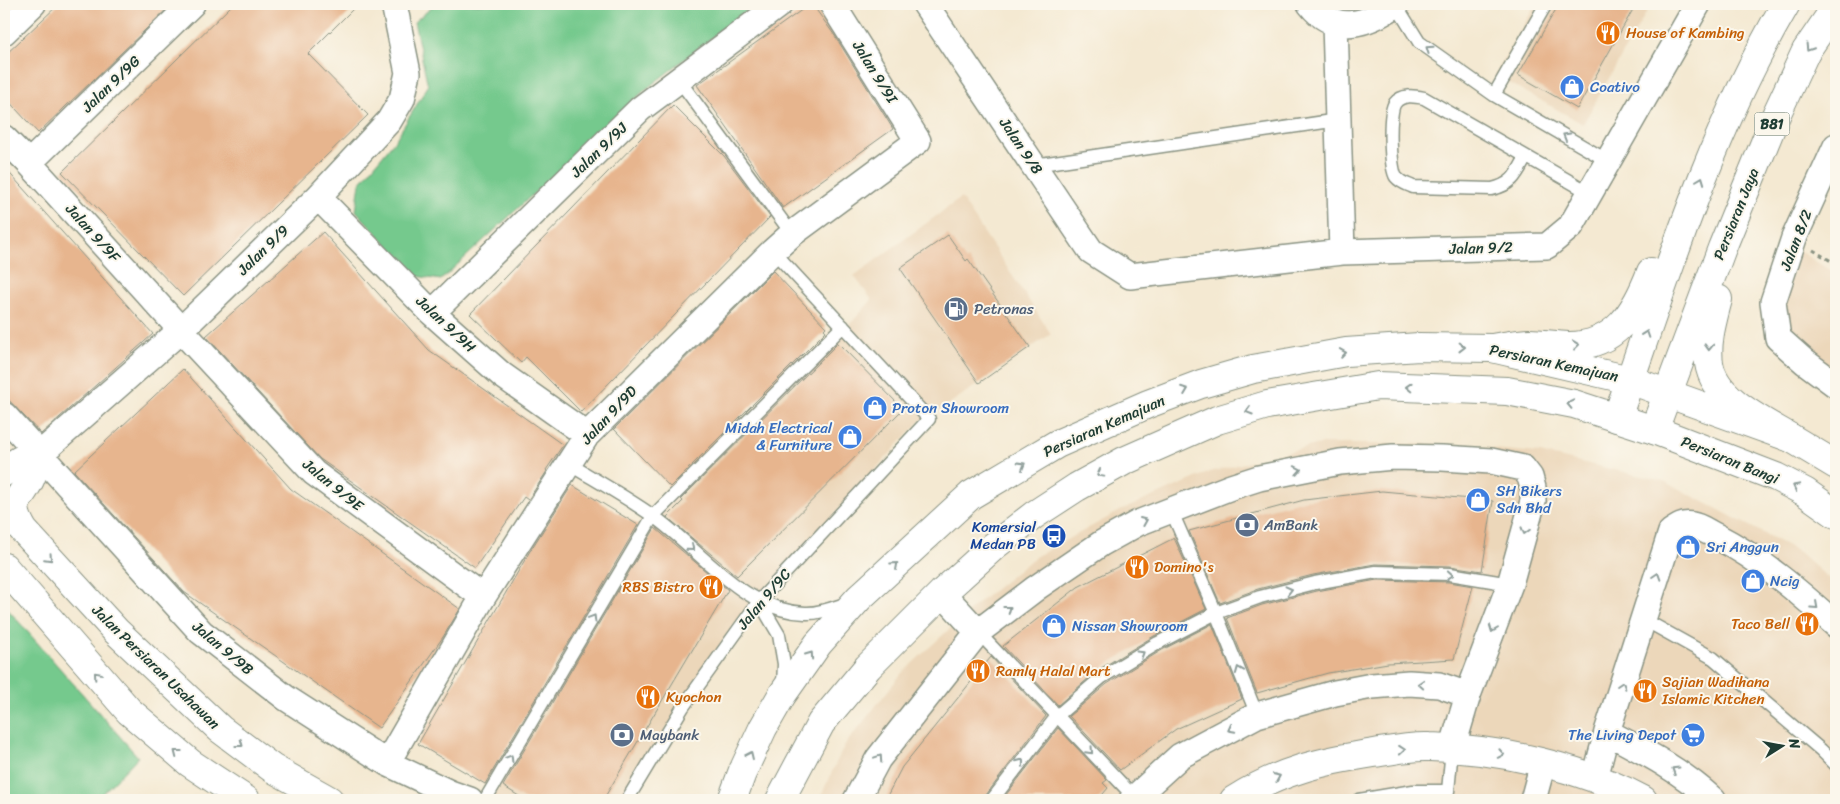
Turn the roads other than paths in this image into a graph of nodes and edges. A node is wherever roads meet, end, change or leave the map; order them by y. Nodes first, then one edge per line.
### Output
1 (33, 4) edge
2 (192, 4) edge
3 (394, 4) edge
4 (780, 4) edge
5 (832, 4) edge
6 (925, 4) edge
7 (1310, 4) edge
8 (1396, 4) edge
9 (1546, 4) edge
10 (1698, 4) edge
11 (1786, 4) edge
12 (1836, 8) edge
13 (1335, 23) junction
14 (4, 32) edge
15 (679, 80) junction
16 (1494, 95) junction
17 (1338, 120) junction
18 (4, 138) edge
19 (918, 141) joint
20 (1836, 147) edge
21 (1526, 157) junction
22 (1608, 161) junction
23 (29, 163) junction
24 (1034, 165) junction
25 (1590, 193) junction
26 (318, 197) junction
27 (1683, 225) junction
28 (792, 234) junction
29 (1722, 248) junction
30 (773, 251) junction
31 (1342, 252) junction
32 (1130, 276) joint
33 (432, 313) junction
34 (843, 326) junction
35 (181, 330) junction
36 (1492, 348) junction
37 (1630, 380) junction
38 (1836, 385) edge
39 (1668, 393) junction
40 (1617, 418) junction
41 (10, 422) edge
42 (1654, 430) junction
43 (587, 435) junction
44 (1791, 438) junction
45 (569, 464) junction
46 (1836, 466) edge
47 (20, 467) edge
48 (4, 502) edge
49 (4, 510) edge
50 (1171, 510) junction
51 (1836, 514) edge
52 (654, 516) junction
53 (24, 532) junction
54 (9, 577) edge
55 (1510, 584) junction
56 (942, 593) junction
57 (484, 597) junction
58 (859, 598) junction
59 (759, 601) junction
60 (1216, 613) junction
61 (1643, 620) junction
62 (1836, 625) edge
63 (978, 632) junction
64 (782, 695) junction
65 (1468, 695) junction
66 (1257, 715) junction
67 (1057, 716) junction
68 (1607, 732) junction
69 (1452, 749) junction
70 (387, 763) junction
71 (1543, 763) junction
72 (1836, 765) edge
73 (1595, 778) junction
74 (1447, 796) edge
75 (1133, 799) edge
76 (1640, 799) edge
77 (246, 800) edge
78 (329, 800) edge
79 (470, 800) edge
80 (486, 800) edge
81 (627, 800) edge
82 (732, 800) edge
83 (780, 800) edge
84 (856, 800) edge
85 (992, 800) edge
86 (1234, 800) edge
87 (1359, 800) edge
88 (1533, 800) edge
89 (1713, 800) edge

1 - 14 street
2 - 23 street, Jalan 9/9G
3 - 26 street, Jalan 9/9
4 - 15 street, Jalan 9/9J
5 - 19 street, Jalan 9/9I
6 - 24 street, Jalan 9/8
7 - 13 street
8 - 13 street
16 -> 8 lane
9 - 16 lane
10 - 22 street, Jalan 9/2
27 -> 11 main road
12 -> 29 main road, Persiaran Jaya / B81
13 - 17 street
15 - 28 lane
15 - 33 street, Jalan 9/9J
22 -> 16 lane
17 - 24 lane
17 - 31 street
18 - 23 street, Jalan 9/9F
19 - 28 street, Jalan 9/9D
20 - 38 street, Jalan 8/2
21 - 21 lane
21 - 25 lane
22 - 25 street, Jalan 9/2
23 - 35 street, Jalan 9/9F
24 - 32 street, Jalan 9/8
25 - 31 street, Jalan 9/2
26 - 33 street, Jalan 9/9H
26 - 35 street, Jalan 9/9
36 -> 27 main road
37 -> 27 main road
28 - 30 street, Jalan 9/9D
29 - 39 main road, Persiaran Jaya / B81
29 -> 44 main road
30 - 34 lane
30 - 43 street, Jalan 9/9D
31 - 32 street, Jalan 9/2
33 - 43 street, Jalan 9/9H
34 - 52 lane
34 - 59 lane, Jalan 9/9C
35 - 47 street, Jalan 9/9
35 - 57 street, Jalan 9/9E
36 - 37 main road, Persiaran Kemajuan
58 -> 36 main road, Persiaran Kemajuan
37 - 39 main road
37 - 40 main road
39 - 42 main road, Persiaran Jaya
39 - 44 main road
40 - 42 main road, Persiaran Bangi
40 -> 56 main road
41 - 47 street, Jalan 9/9B
51 -> 42 main road, Persiaran Bangi
43 - 45 street, Jalan 9/9D
44 - 46 main road
45 - 52 lane
45 - 57 street, Jalan 9/9D
47 - 48 street, Jalan 9/9
47 - 53 main road
47 - 70 street, Jalan 9/9B
49 - 53 main road, Jalan Persiaran Usahawan
50 -> 55 street
50 - 60 lane
63 -> 50 street
52 -> 59 lane
80 -> 52 lane
53 -> 78 main road, Jalan Persiaran Usahawan
77 -> 54 main road
60 -> 55 lane
55 -> 65 street
56 - 63 street
56 - 83 main road
57 - 70 street, Jalan 9/9D
58 - 59 lane
64 -> 58 main road, Persiaran Kemajuan
59 - 64 lane
59 - 81 lane, Jalan 9/9C
66 -> 60 lane
67 -> 60 lane
61 -> 62 street
68 -> 61 street
61 - 72 lane
63 - 67 lane
84 -> 63 street
82 -> 64 main road, Persiaran Kemajuan
65 -> 66 street
65 - 69 street
66 -> 75 street
67 -> 75 lane
85 -> 67 lane
68 - 73 street
89 -> 68 street
69 -> 71 main road
69 - 74 lane
86 -> 69 main road
70 - 79 street, Jalan 9/9B
71 - 73 main road
71 - 88 street
73 - 76 main road
74 - 87 lane

